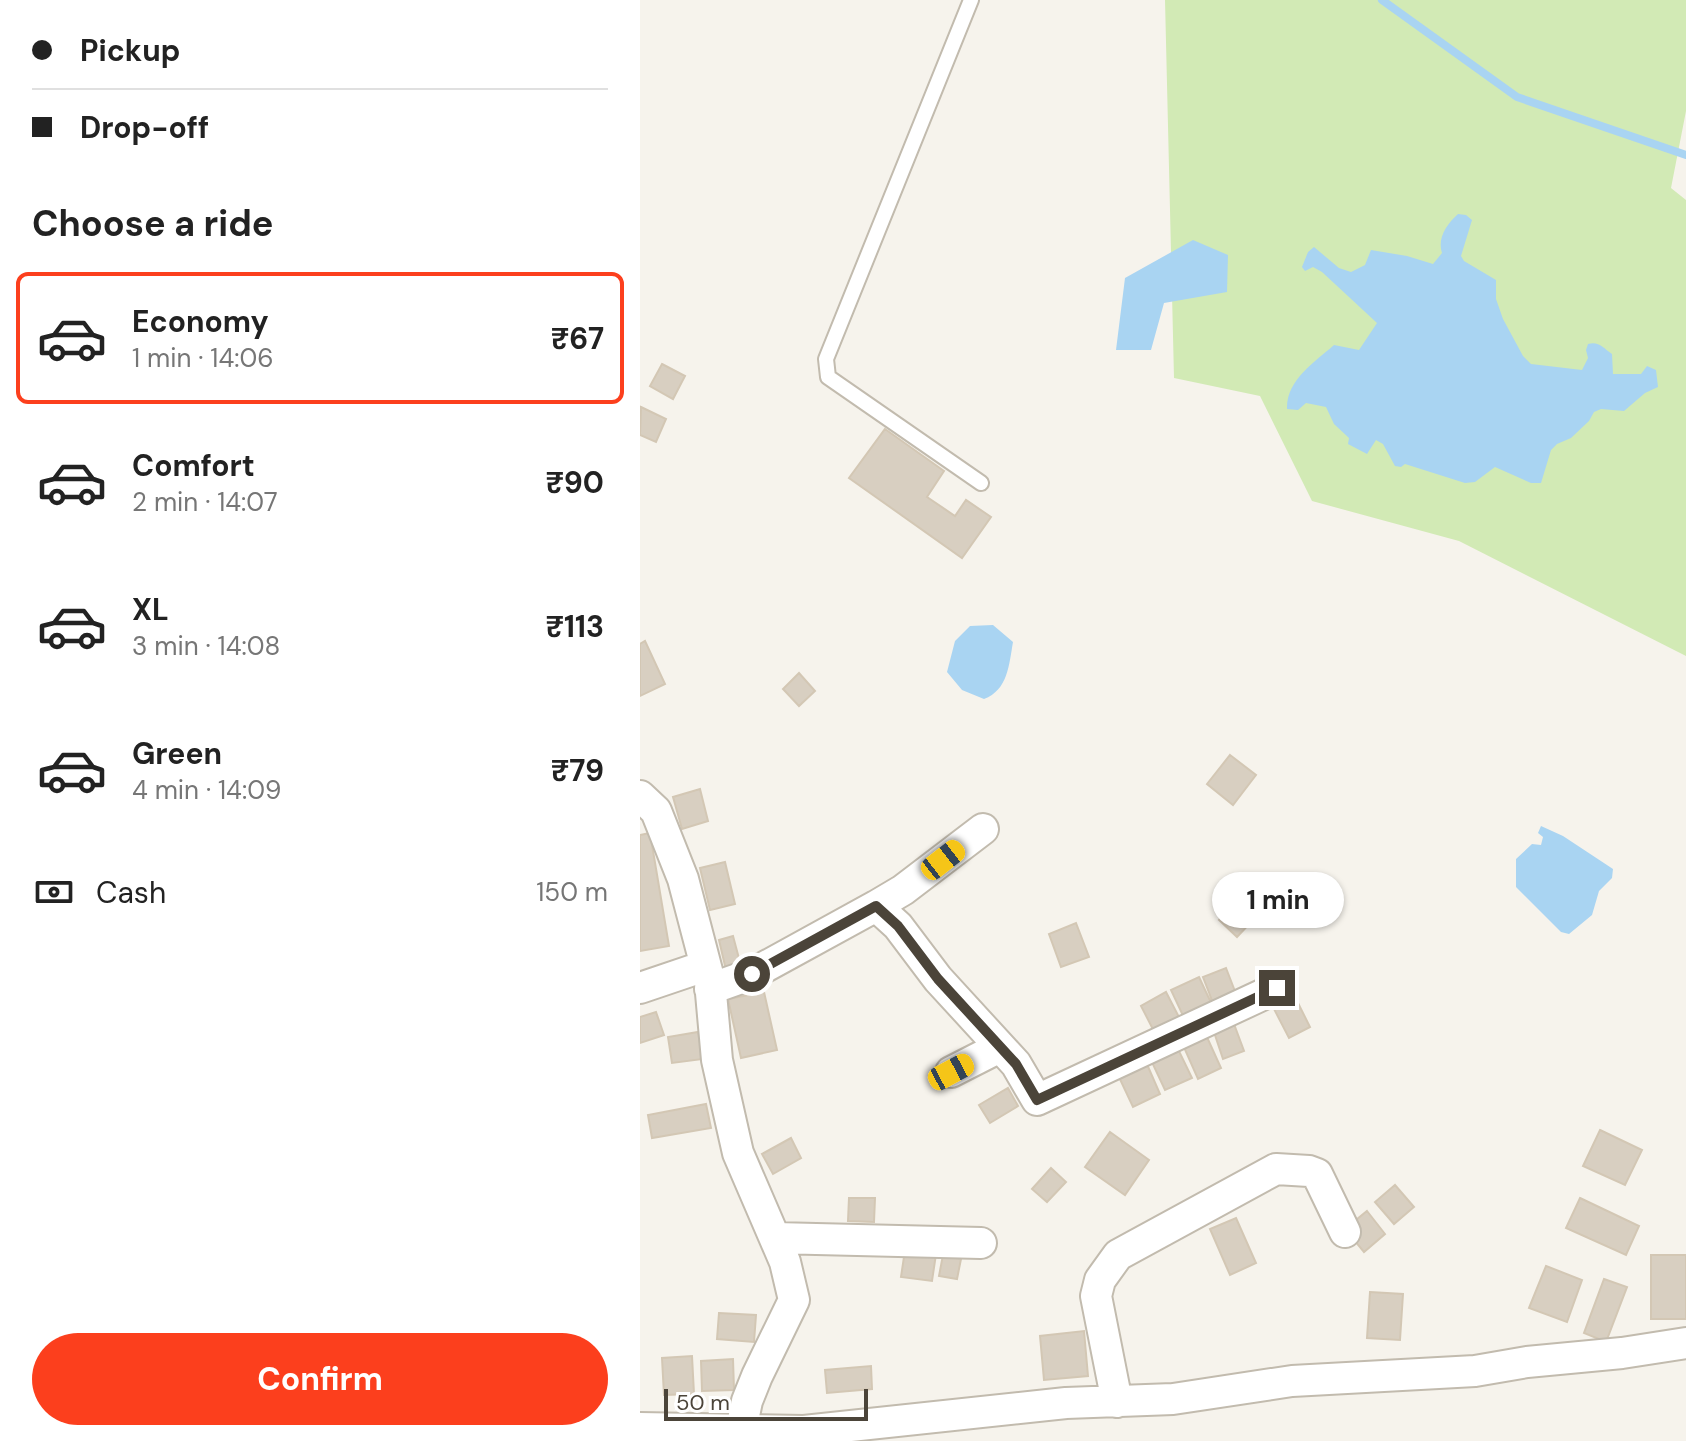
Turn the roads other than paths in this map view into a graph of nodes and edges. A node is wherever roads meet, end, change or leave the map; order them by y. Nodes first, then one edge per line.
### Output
1 (971, 0) edge
2 (981, 483) dead end
3 (640, 796) edge
4 (983, 829) dead end
5 (876, 906) junction
6 (708, 977) junction
7 (640, 988) edge
8 (1277, 988) dead end
9 (1000, 1047) junction
10 (951, 1072) dead end
11 (1345, 1232) dead end
12 (775, 1238) junction
13 (981, 1243) dead end
14 (1686, 1343) edge
15 (1117, 1402) junction
16 (640, 1428) edge
17 (741, 1430) junction

1 - 2 lane
3 - 6 street
4 - 5 street
5 - 6 street
5 - 9 street
6 - 7 street
6 - 12 street
8 - 9 street
9 - 10 street
11 - 15 street
12 - 13 street
12 - 17 street
14 - 15 street
15 - 17 street
16 - 17 street

